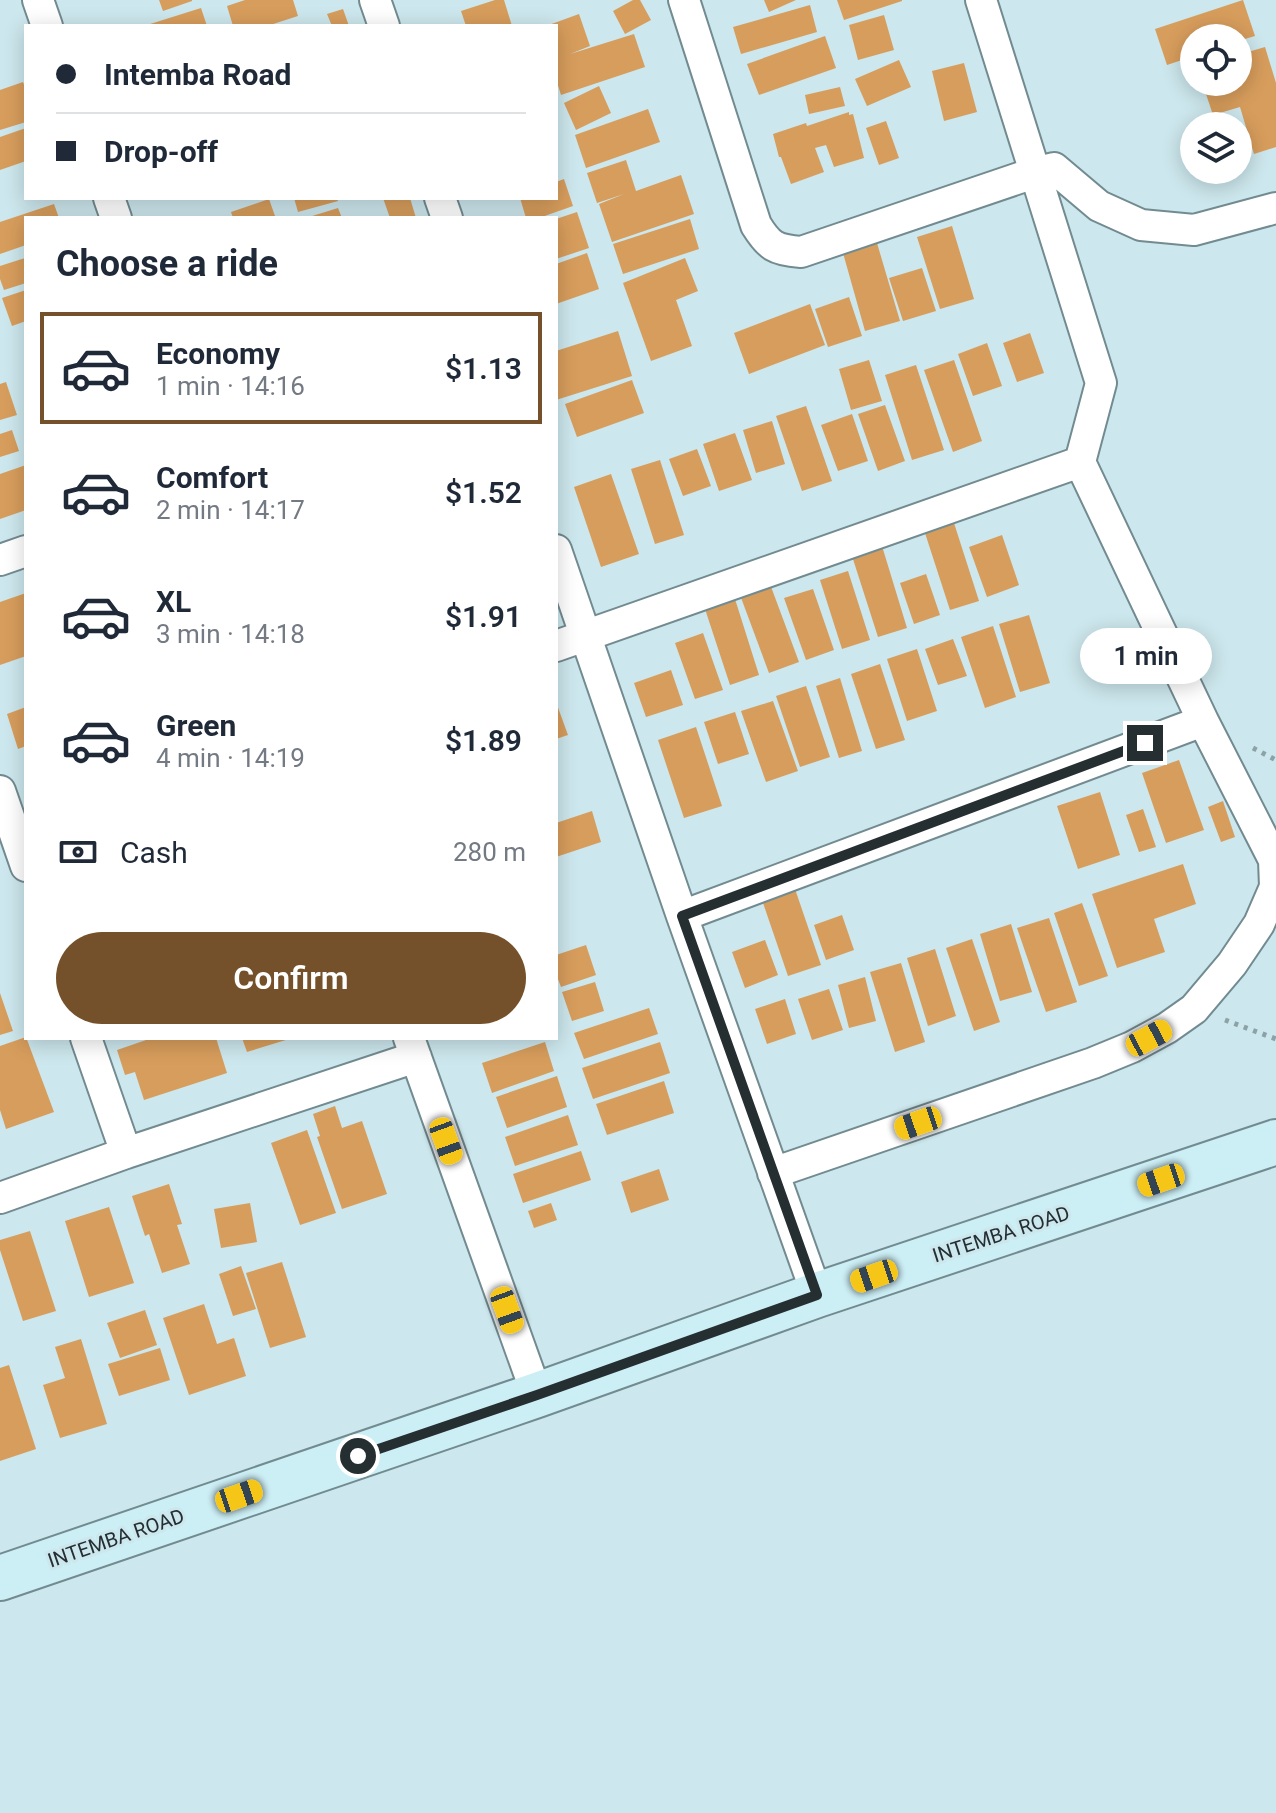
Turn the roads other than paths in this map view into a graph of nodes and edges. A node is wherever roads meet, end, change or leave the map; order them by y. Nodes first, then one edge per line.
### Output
1 (38, 0) edge
2 (375, 0) edge
3 (684, 0) edge
4 (981, 0) edge
5 (46, 24) edge
6 (383, 24) edge
7 (1034, 173) junction
8 (1276, 208) edge
9 (1080, 462) junction
10 (24, 552) edge
11 (558, 556) edge
12 (0, 560) edge
13 (585, 636) junction
14 (558, 645) edge
15 (1203, 721) junction
16 (0, 791) edge
17 (24, 860) edge
18 (682, 916) junction
19 (87, 1040) edge
20 (412, 1047) edge
21 (1276, 1142) edge
22 (126, 1153) junction
23 (773, 1173) junction
24 (0, 1198) edge
25 (817, 1295) junction
26 (537, 1395) junction
27 (0, 1578) edge

1 - 5 street
2 - 6 street
3 - 7 street
4 - 7 street
7 - 8 street
7 - 9 street
9 - 13 street
9 - 15 street
10 - 12 street
11 - 13 street
13 - 14 street
13 - 18 street
15 - 18 street
15 - 23 street
16 - 17 street
18 - 23 street
19 - 22 street
20 - 22 street
20 - 26 street
21 - 25 street, INTEMBA ROAD
22 - 24 street
23 - 25 street
25 - 26 street, INTEMBA ROAD
26 - 27 street, INTEMBA ROAD

